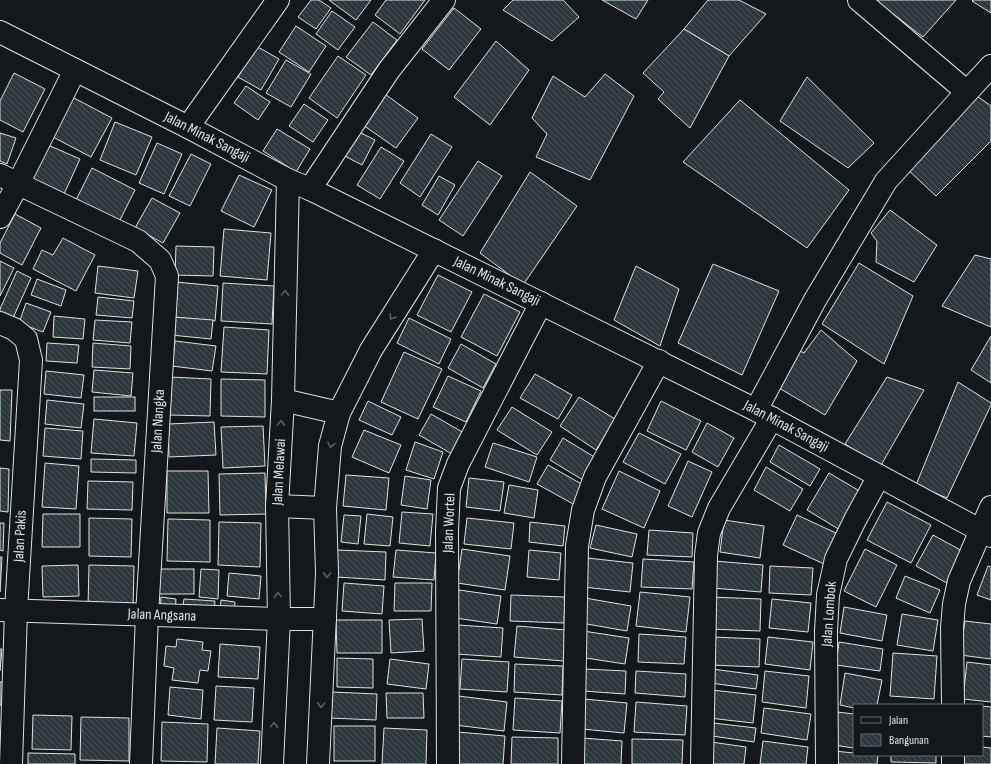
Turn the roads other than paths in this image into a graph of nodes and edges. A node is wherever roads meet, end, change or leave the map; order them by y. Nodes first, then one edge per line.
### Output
1 (278, 0) edge
2 (444, 0) edge
3 (859, 0) edge
4 (0, 32) edge
5 (991, 66) edge
6 (75, 70) junction
7 (967, 92) junction
8 (188, 127) junction
9 (9, 180) edge
10 (288, 180) junction
11 (310, 189) junction
12 (0, 217) edge
13 (434, 250) junction
14 (541, 303) junction
15 (0, 323) edge
16 (659, 361) junction
17 (283, 400) junction
18 (339, 412) junction
19 (764, 414) junction
20 (879, 476) junction
21 (277, 506) junction
22 (991, 507) edge
23 (325, 508) junction
24 (986, 533) edge
25 (8, 611) edge
26 (147, 615) junction
27 (325, 619) junction
28 (279, 620) junction
29 (953, 704) edge
30 (11, 764) edge
31 (141, 764) edge
32 (272, 764) edge
33 (318, 764) edge
34 (448, 764) edge
35 (573, 764) edge
36 (702, 764) edge
37 (827, 764) edge

1 - 8 street
2 - 11 street
3 - 7 street
4 - 6 street, Jalan Minak Sangaji
5 - 7 street
6 - 8 street, Jalan Minak Sangaji
6 - 9 street
7 - 19 street
8 - 10 street, Jalan Minak Sangaji
9 - 12 street
9 - 26 street, Jalan Nangka
10 - 11 street, Jalan Minak Sangaji
17 -> 10 street, Jalan Melawai
11 - 13 street, Jalan Minak Sangaji
13 - 14 street, Jalan Minak Sangaji
13 -> 18 street
14 - 16 street, Jalan Minak Sangaji
14 - 34 street, Jalan Wortel
15 - 25 street, Jalan Pakis
16 - 19 street, Jalan Minak Sangaji
16 - 35 street
17 - 18 street
21 -> 17 street, Jalan Melawai
18 -> 23 street
19 - 20 street, Jalan Minak Sangaji
19 - 36 street
20 - 24 street, Jalan Minak Sangaji
20 - 37 street, Jalan Lombok
21 - 23 street
28 -> 21 street, Jalan Melawai
22 - 24 street
23 -> 27 street
24 - 29 street
25 - 26 street, Jalan Angsana
25 - 30 street, Jalan Pakis
26 - 28 street, Jalan Angsana
26 - 31 street, Jalan Nangka
27 - 28 street, Jalan Angsana
27 -> 33 street
32 -> 28 street, Jalan Melawai

